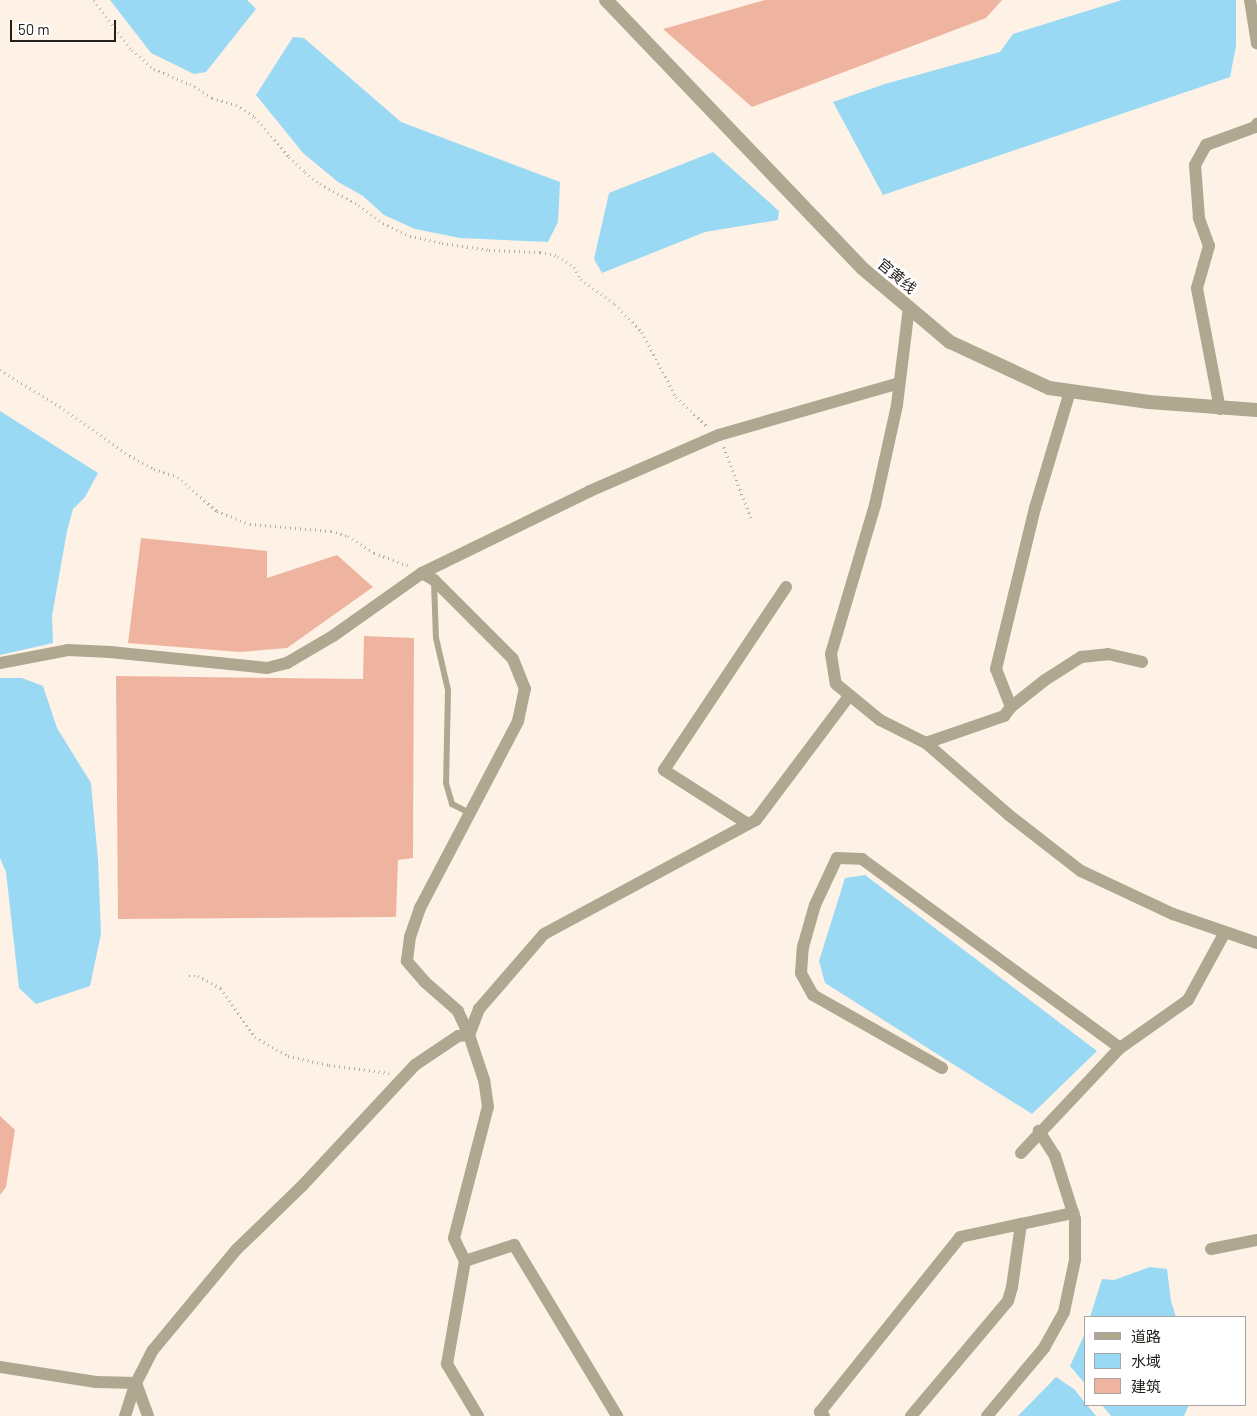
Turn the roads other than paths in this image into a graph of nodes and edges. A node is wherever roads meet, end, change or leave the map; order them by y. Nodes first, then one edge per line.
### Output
1 (606, 0) edge
2 (1250, 0) edge
3 (1257, 43) edge
4 (1257, 124) edge
5 (909, 307) junction
6 (899, 384) junction
7 (1070, 391) junction
8 (1220, 409) junction
9 (1257, 410) edge
10 (422, 572) junction
11 (434, 580) junction
12 (786, 587) dead end
13 (1142, 662) dead end
14 (0, 663) edge
15 (850, 695) junction
16 (1011, 706) junction
17 (926, 743) junction
18 (470, 813) junction
19 (748, 824) junction
20 (1225, 932) junction
21 (1257, 943) edge
22 (468, 1035) junction
23 (1120, 1048) junction
24 (942, 1068) dead end
25 (1040, 1131) junction
26 (1021, 1153) dead end
27 (1073, 1213) junction
28 (1021, 1224) junction
29 (1257, 1240) edge
30 (1211, 1249) dead end
31 (465, 1261) junction
32 (0, 1367) edge
33 (136, 1383) junction
34 (125, 1416) edge
35 (148, 1416) edge
36 (478, 1416) edge
37 (617, 1416) edge
38 (824, 1416) edge
39 (911, 1416) edge
40 (987, 1416) edge

1 - 5 street, 官黄线
2 - 3 street
4 - 8 street
5 - 6 street
5 - 7 street, 官黄线
6 - 10 street
6 - 15 street
7 - 8 street, 官黄线
7 - 16 street
8 - 9 street, 官黄线
10 - 11 street
10 - 14 street
11 - 18 lane
11 - 18 street
12 - 19 street
13 - 16 street
15 - 17 street
15 - 19 street
16 - 17 street
17 - 20 street
18 - 22 street
19 - 22 street
20 - 21 street
20 - 23 street
22 - 31 street
22 - 33 street
23 - 24 street
23 - 25 street
25 - 26 street
25 - 27 street
27 - 28 street
27 - 40 street
28 - 38 street
28 - 39 street
29 - 30 street
31 - 36 street
31 - 37 street
32 - 33 street
33 - 34 street
33 - 35 street

